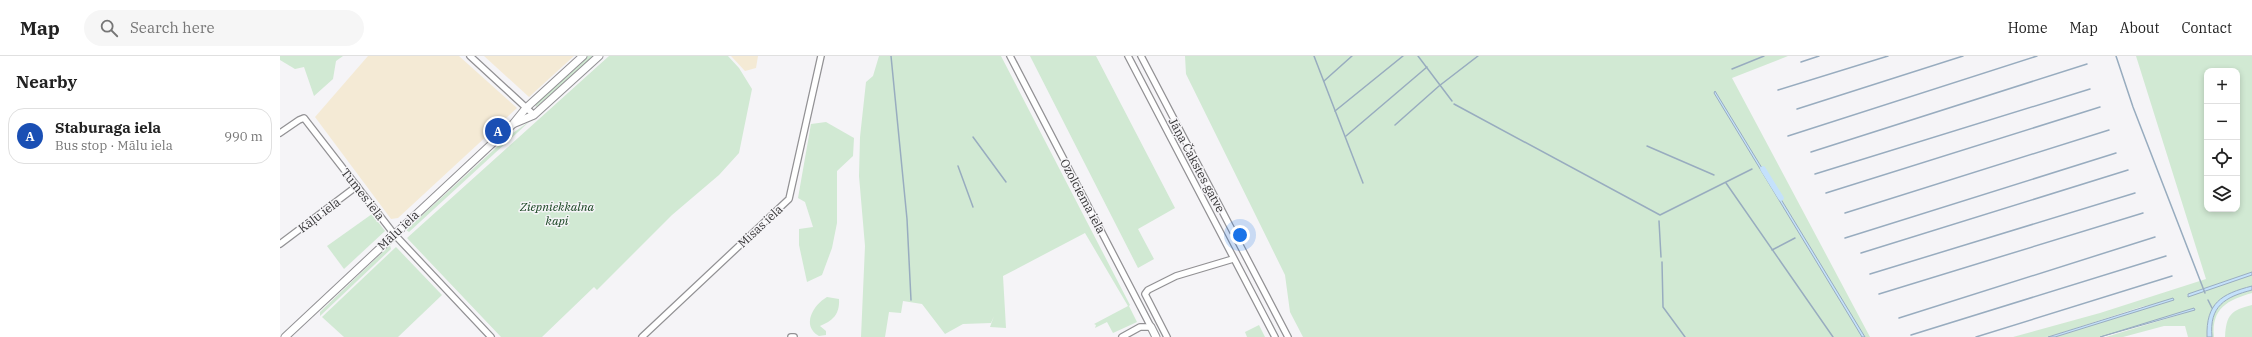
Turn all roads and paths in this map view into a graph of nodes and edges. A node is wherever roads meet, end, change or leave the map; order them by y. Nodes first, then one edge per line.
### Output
1 (470, 56) edge
2 (583, 56) edge
3 (599, 56) edge
4 (821, 56) edge
5 (1010, 56) edge
6 (1128, 56) edge
7 (1141, 56) edge
8 (526, 108) junction
9 (534, 115) junction
10 (513, 124) junction
11 (280, 133) edge
12 (357, 186) junction
13 (394, 234) junction
14 (280, 244) edge
15 (1233, 259) junction
16 (1151, 327) junction
17 (285, 337) edge
18 (491, 337) edge
19 (642, 337) edge
20 (791, 337) edge
21 (794, 337) edge
22 (1122, 337) edge
23 (1156, 337) edge
24 (1167, 337) edge
25 (1275, 337) edge
26 (1288, 337) edge

1 - 8 street
2 - 8 street, Mālu iela
3 - 9 street, Mālu iela
4 - 19 street, Misas iela
5 - 16 street, Ozolciema iela
6 - 15 street, Jāņa Čakstes gatve
7 - 26 street, Jāņa Čakstes gatve
8 - 9 street
8 - 10 street, Mālu iela
9 - 10 street, Mālu iela
10 - 13 street, Mālu iela
11 - 12 street, Tumes iela
12 - 13 street, Tumes iela
12 - 14 street, Kāļu iela
13 - 17 street, Mālu iela
13 - 18 street, Tumes iela
15 - 24 street
15 - 25 street, Jāņa Čakstes gatve
16 - 22 street
16 - 23 street, Ozolciema iela
20 - 21 street

